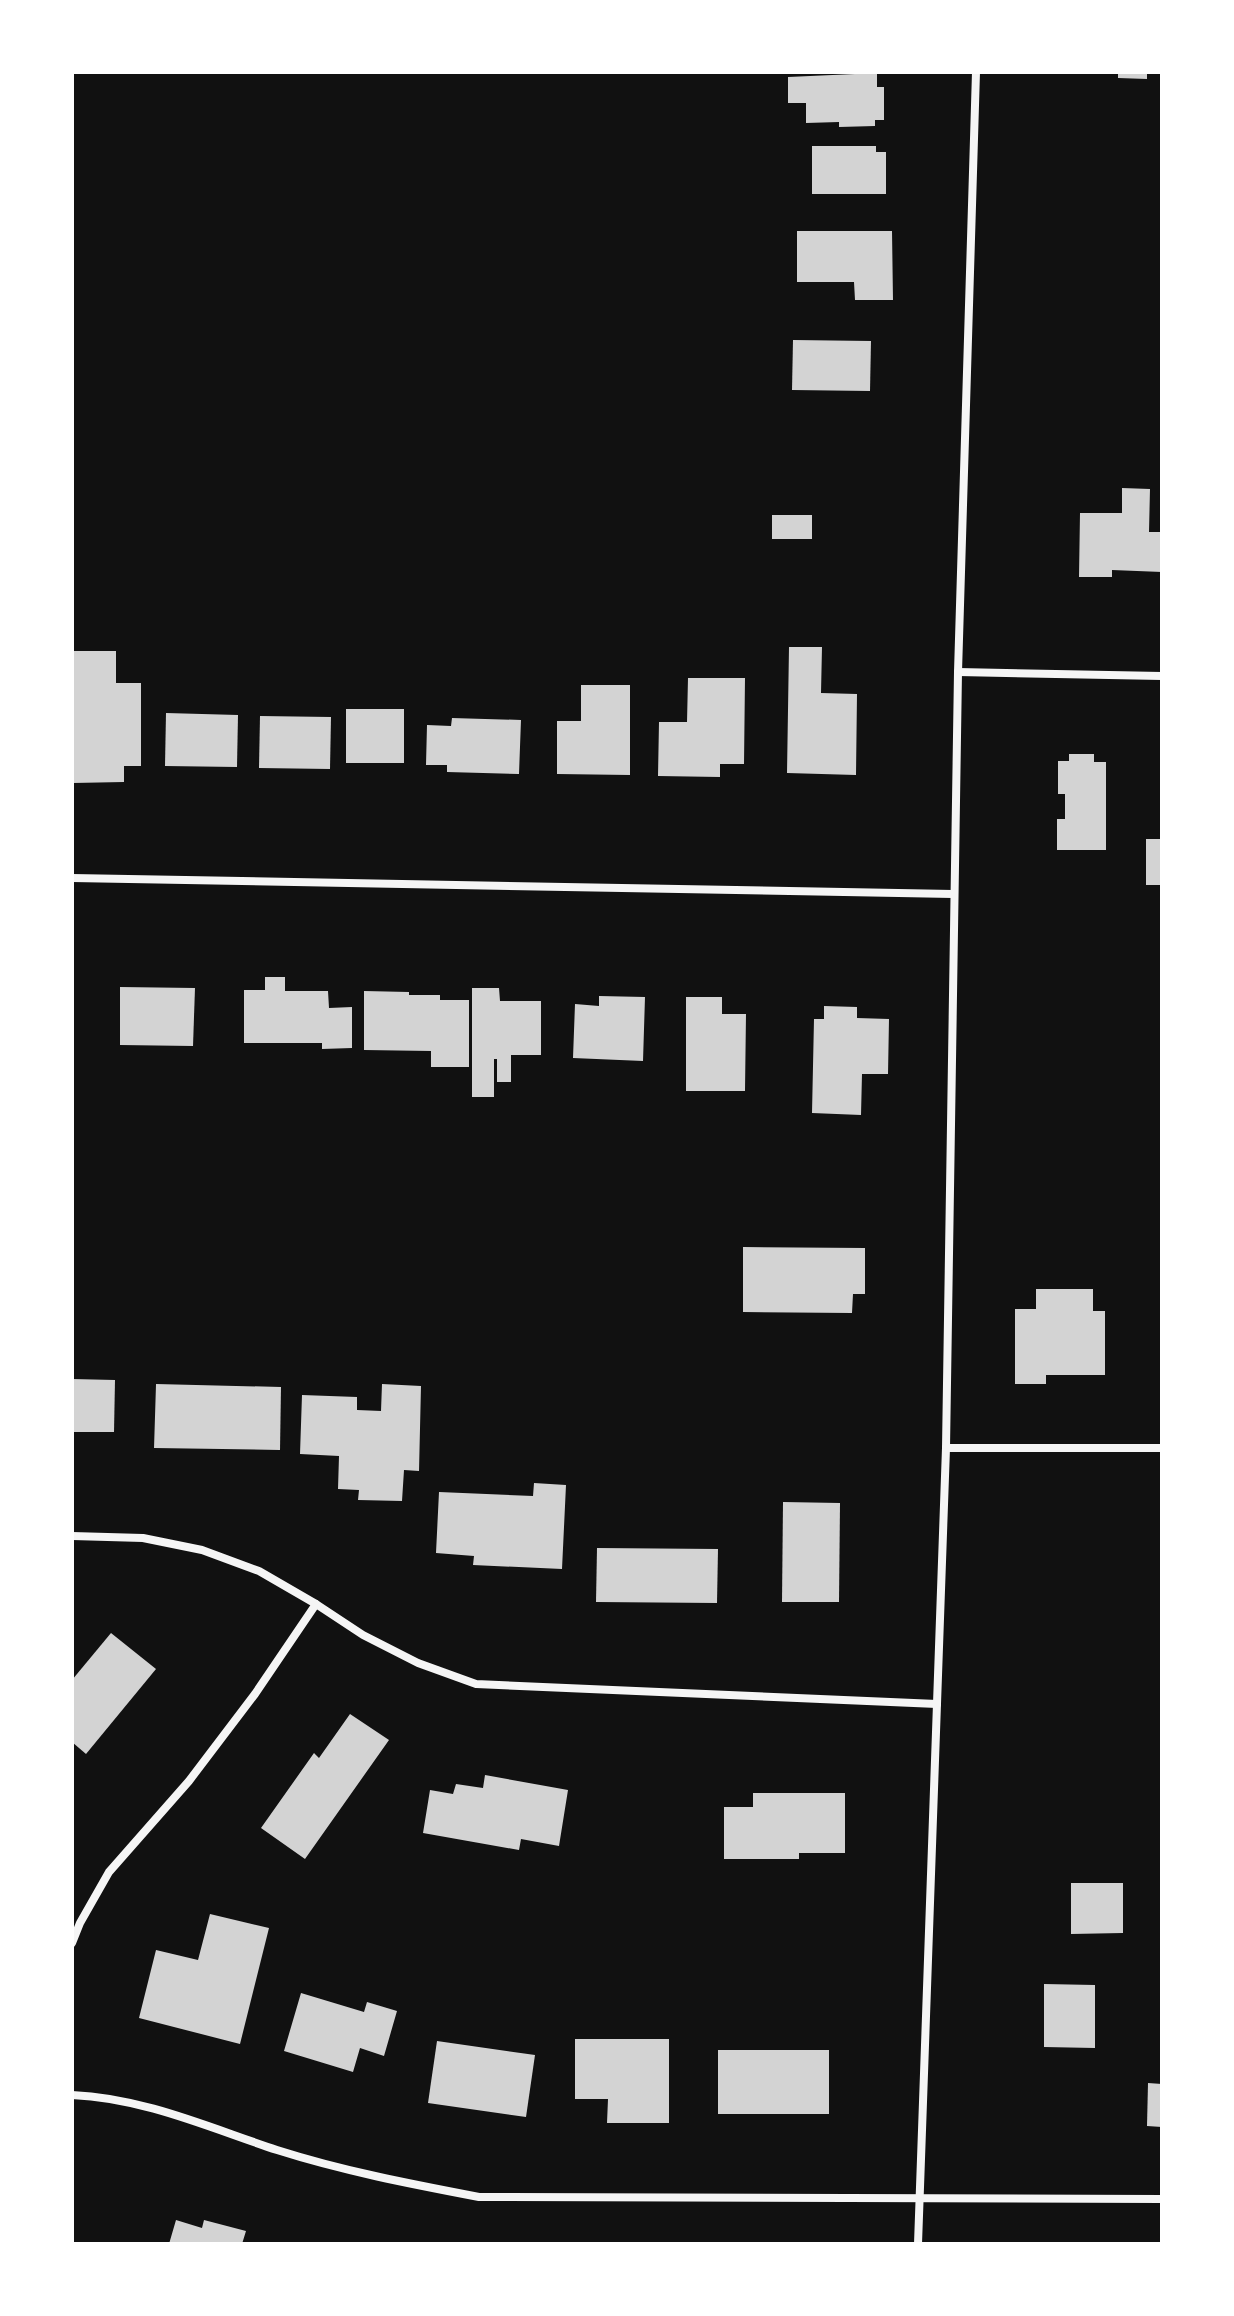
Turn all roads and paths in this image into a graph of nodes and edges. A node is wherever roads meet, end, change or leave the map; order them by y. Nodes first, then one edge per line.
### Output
1 (976, 72) edge
2 (958, 672) junction
3 (1162, 676) edge
4 (72, 878) edge
5 (953, 894) junction
6 (946, 1448) junction
7 (1162, 1448) edge
8 (72, 1536) edge
9 (316, 1604) junction
10 (937, 1704) junction
11 (72, 1943) edge
12 (72, 2095) edge
13 (919, 2198) junction
14 (1162, 2199) edge
15 (918, 2244) edge

1 - 2 street
2 - 3 street
2 - 5 street
4 - 5 street
5 - 6 street
6 - 7 street
6 - 10 street
8 - 9 street
9 - 10 street
9 - 11 street
10 - 13 street
12 - 13 street
13 - 14 street
13 - 15 street

